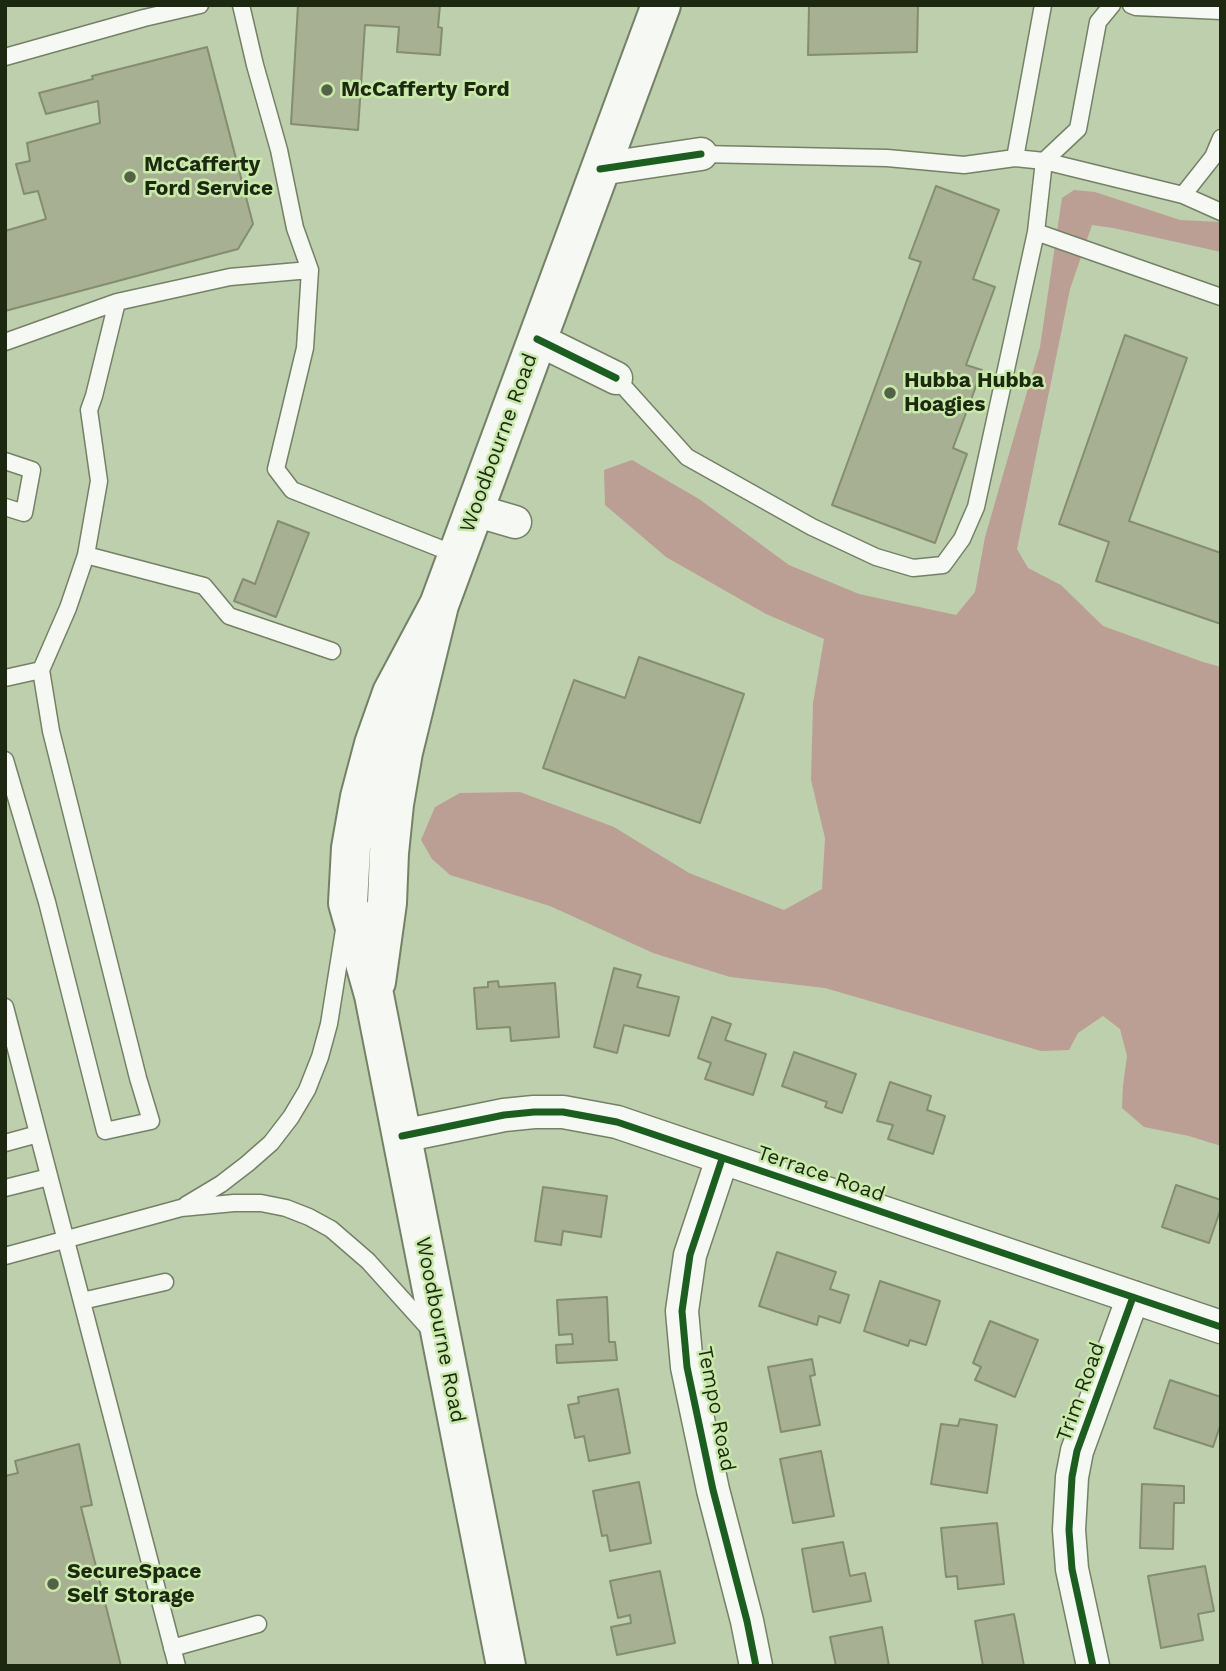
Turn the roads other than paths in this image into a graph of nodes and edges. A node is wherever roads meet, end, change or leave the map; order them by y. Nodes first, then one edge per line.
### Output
1 (200, 5) edge
2 (241, 5) edge
3 (661, 5) edge
4 (1043, 5) edge
5 (1112, 5) edge
6 (1131, 5) edge
7 (1221, 11) edge
8 (5, 57) edge
9 (1221, 138) edge
10 (701, 154) joint
11 (1015, 158) junction
12 (1044, 161) junction
13 (600, 169) junction
14 (1183, 195) junction
15 (1221, 212) edge
16 (1036, 232) junction
17 (310, 270) junction
18 (1221, 297) edge
19 (117, 302) junction
20 (537, 339) junction
21 (5, 342) edge
22 (616, 378) joint
23 (5, 461) edge
24 (5, 507) edge
25 (474, 510) junction
26 (515, 522) dead end
27 (86, 555) junction
28 (457, 555) junction
29 (439, 605) junction
30 (332, 651) dead end
31 (41, 670) junction
32 (5, 678) edge
33 (5, 760) edge
34 (348, 903) junction
35 (374, 995) junction
36 (5, 1007) edge
37 (38, 1134) junction
38 (402, 1136) junction
39 (5, 1143) edge
40 (722, 1158) junction
41 (49, 1177) junction
42 (5, 1188) edge
43 (181, 1208) junction
44 (66, 1240) junction
45 (5, 1256) edge
46 (165, 1283) dead end
47 (1133, 1297) junction
48 (82, 1301) junction
49 (1221, 1327) edge
50 (443, 1344) junction
51 (258, 1625) dead end
52 (172, 1648) junction
53 (177, 1666) edge
54 (506, 1666) edge
55 (756, 1666) edge
56 (1093, 1666) edge

1 - 8 lane
2 - 17 lane
3 - 13 main road, Woodbourne Road
4 - 11 lane
5 - 12 lane
6 - 7 lane
9 - 14 lane
10 - 11 lane
10 - 13 street
11 - 12 lane
12 - 14 lane
12 - 16 lane
13 - 20 main road, Woodbourne Road
14 - 15 lane
16 - 18 lane
16 - 22 lane
17 - 19 lane
17 - 28 lane
19 - 21 lane
19 - 27 lane
20 - 22 street
20 - 25 main road, Woodbourne Road
23 - 24 lane
25 - 26 street
25 - 28 main road, Woodbourne Road
27 - 30 lane
27 - 31 lane
28 - 29 main road, Woodbourne Road
29 - 34 main road, Woodbourne Road
29 - 35 main road, Woodbourne Road
31 - 32 lane
31 - 33 lane
34 - 35 main road, Woodbourne Road
34 - 43 lane
35 - 38 main road, Woodbourne Road
36 - 37 lane
37 - 39 lane
37 - 41 lane
38 - 40 street, Terrace Road
38 - 50 main road, Woodbourne Road
40 - 47 street, Terrace Road
40 - 55 street, Tempo Road
41 - 42 lane
41 - 44 lane
43 - 44 lane
43 - 50 lane
44 - 45 lane
44 - 48 lane
46 - 48 lane
47 - 49 street, Terrace Road
47 - 56 street, Trim Road
48 - 52 lane
50 - 54 main road, Woodbourne Road
51 - 52 lane
52 - 53 lane

